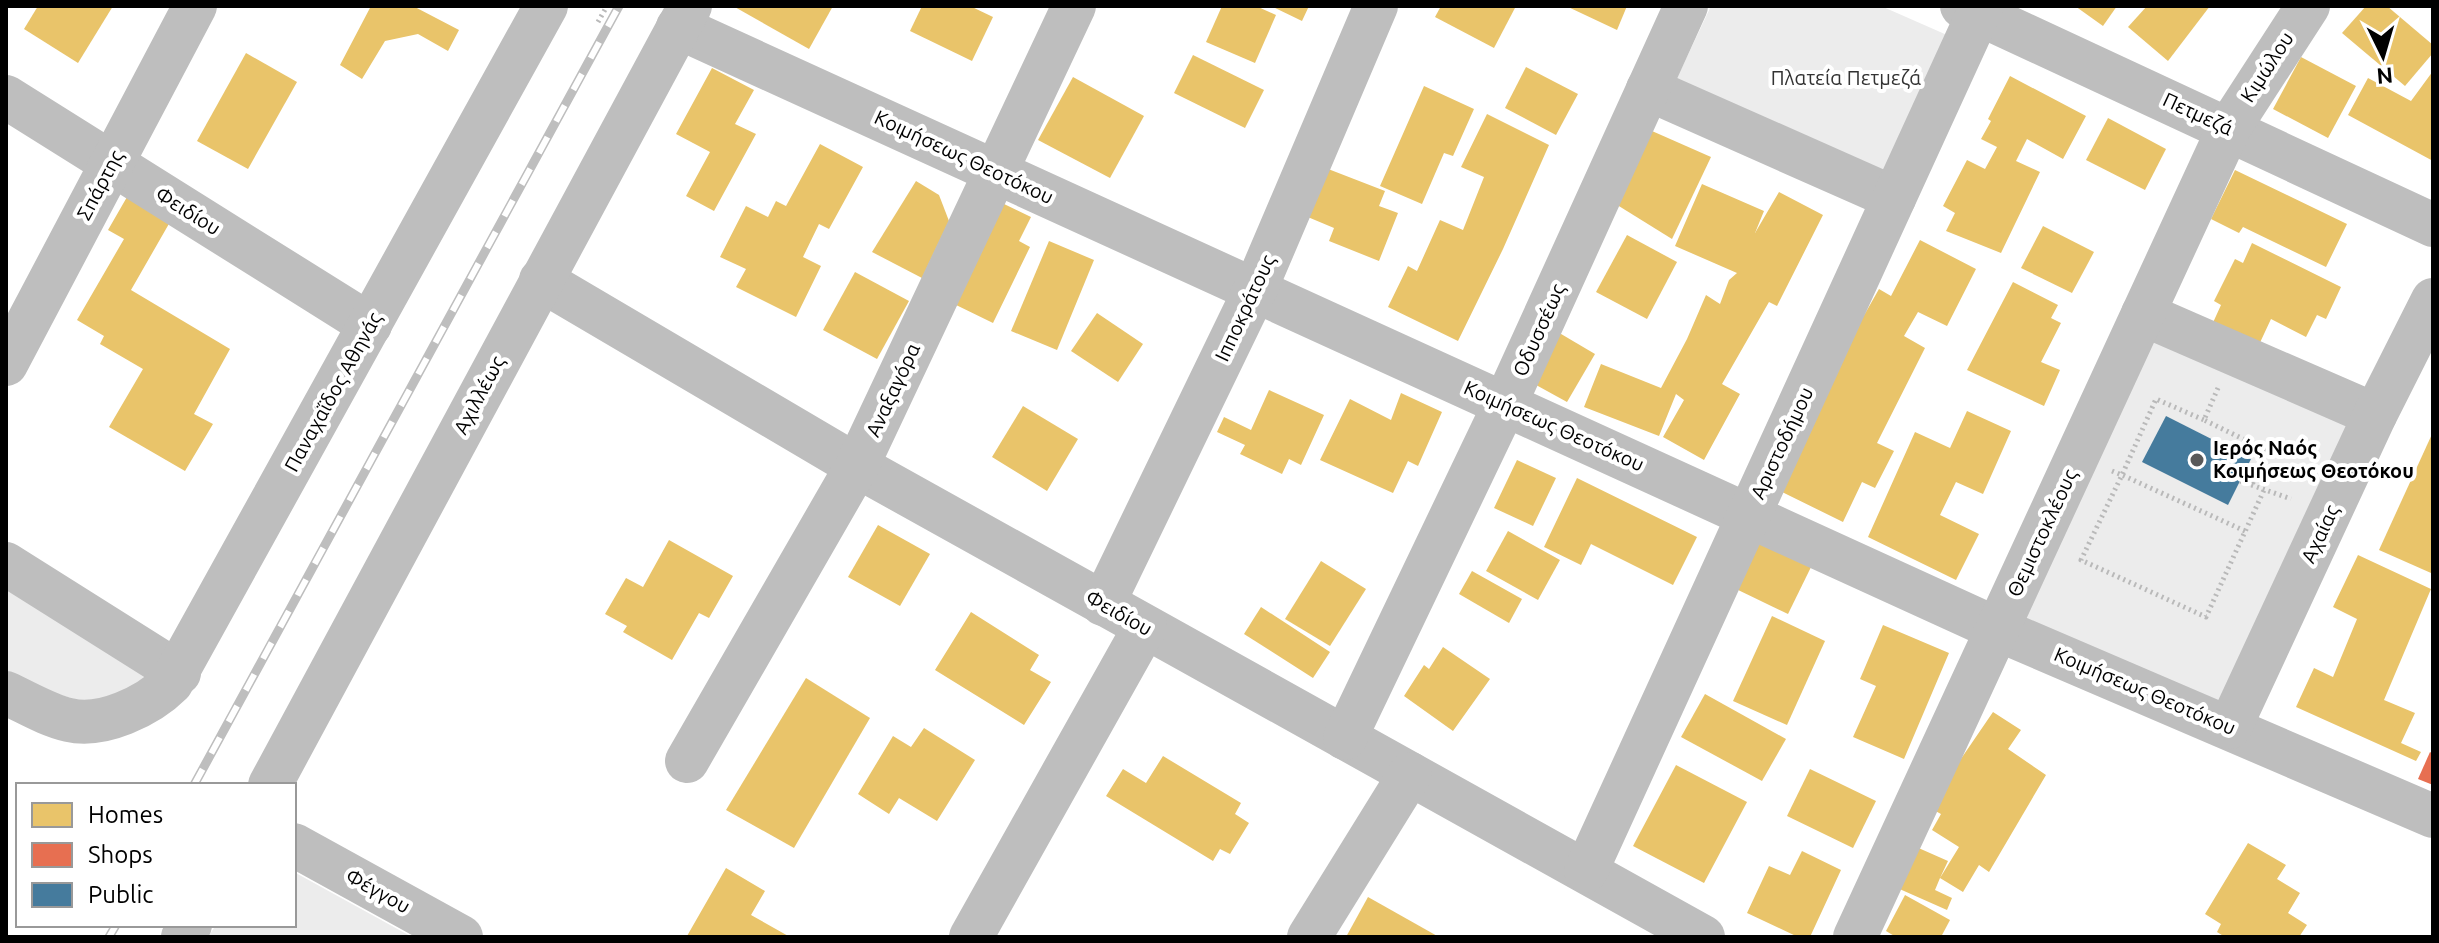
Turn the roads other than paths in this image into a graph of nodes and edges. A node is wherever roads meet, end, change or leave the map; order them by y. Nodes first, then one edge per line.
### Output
1 (195, 6) edge
2 (546, 6) edge
3 (1074, 6) edge
4 (1376, 6) edge
5 (1686, 6) edge
6 (2308, 6) edge
7 (1974, 8) edge
8 (684, 16) edge
9 (1648, 89) junction
10 (6, 97) edge
11 (2229, 128) junction
12 (112, 163) junction
13 (995, 171) junction
14 (1894, 198) junction
15 (2433, 225) edge
16 (541, 280) junction
17 (1255, 290) junction
18 (2433, 300) edge
19 (2143, 314) junction
20 (370, 325) junction
21 (6, 364) edge
22 (1505, 404) junction
23 (2375, 415) junction
24 (857, 466) junction
25 (1749, 515) junction
26 (6, 564) edge
27 (1103, 604) junction
28 (1145, 627) junction
29 (1997, 629) junction
30 (179, 673) junction
31 (6, 693) edge
32 (2230, 727) junction
33 (1345, 738) junction
34 (687, 761) dead end
35 (1410, 774) junction
36 (271, 783) edge
37 (2433, 816) edge
38 (296, 846) edge
39 (1586, 871) junction
40 (461, 937) edge
41 (971, 937) edge
42 (1309, 937) edge
43 (1703, 937) edge
44 (1855, 937) edge

1 - 12 street, Σπάρτης
2 - 20 street, Παναχαΐδος Αθηνάς
3 - 13 street, Αναξαγόρα
4 - 17 street, Ιπποκράτους
5 - 9 street, Οδυσσέως
6 - 11 street, Κιμώλου
7 - 11 street, Πετμεζά
7 - 14 street, Αριστοδήμου
8 - 13 street, Κοιμήσεως Θεοτόκου
8 - 16 street, Αχιλλέως
9 - 14 street
9 - 22 street, Οδυσσέως
10 - 12 street, Φειδίου
11 - 15 street, Πετμεζά
11 - 19 street, Θεμιστοκλέους
12 - 20 street, Φειδίου
12 - 21 street, Σπάρτης
13 - 17 street, Κοιμήσεως Θεοτόκου
13 - 24 street, Αναξαγόρα
14 - 25 street, Αριστοδήμου
16 - 24 street, Φειδίου
16 - 36 street, Αχιλλέως
17 - 22 street, Κοιμήσεως Θεοτόκου
17 - 27 street, Ιπποκράτους
18 - 23 street, Αχαίας
19 - 23 street
19 - 29 street, Θεμιστοκλέους
20 - 30 street, Παναχαΐδος Αθηνάς
22 - 25 street, Κοιμήσεως Θεοτόκου
22 - 33 street, Οδυσσέως
23 - 32 street, Αχαίας
24 - 27 street, Φειδίου
24 - 34 street, Αναξαγόρα
25 - 29 street, Κοιμήσεως Θεοτόκου
25 - 39 street, Αριστοδήμου
26 - 30 street
27 - 28 street, Φειδίου
28 - 33 street, Φειδίου
28 - 41 street
29 - 32 street, Κοιμήσεως Θεοτόκου
29 - 44 street, Θεμιστοκλέους
30 - 31 street, Παναχαΐδος Αθηνάς
32 - 37 street, Κοιμήσεως Θεοτόκου
33 - 35 street, Φειδίου
35 - 39 street, Φειδίου
35 - 42 street
38 - 40 street, Φέγγου
39 - 43 street, Φειδίου

